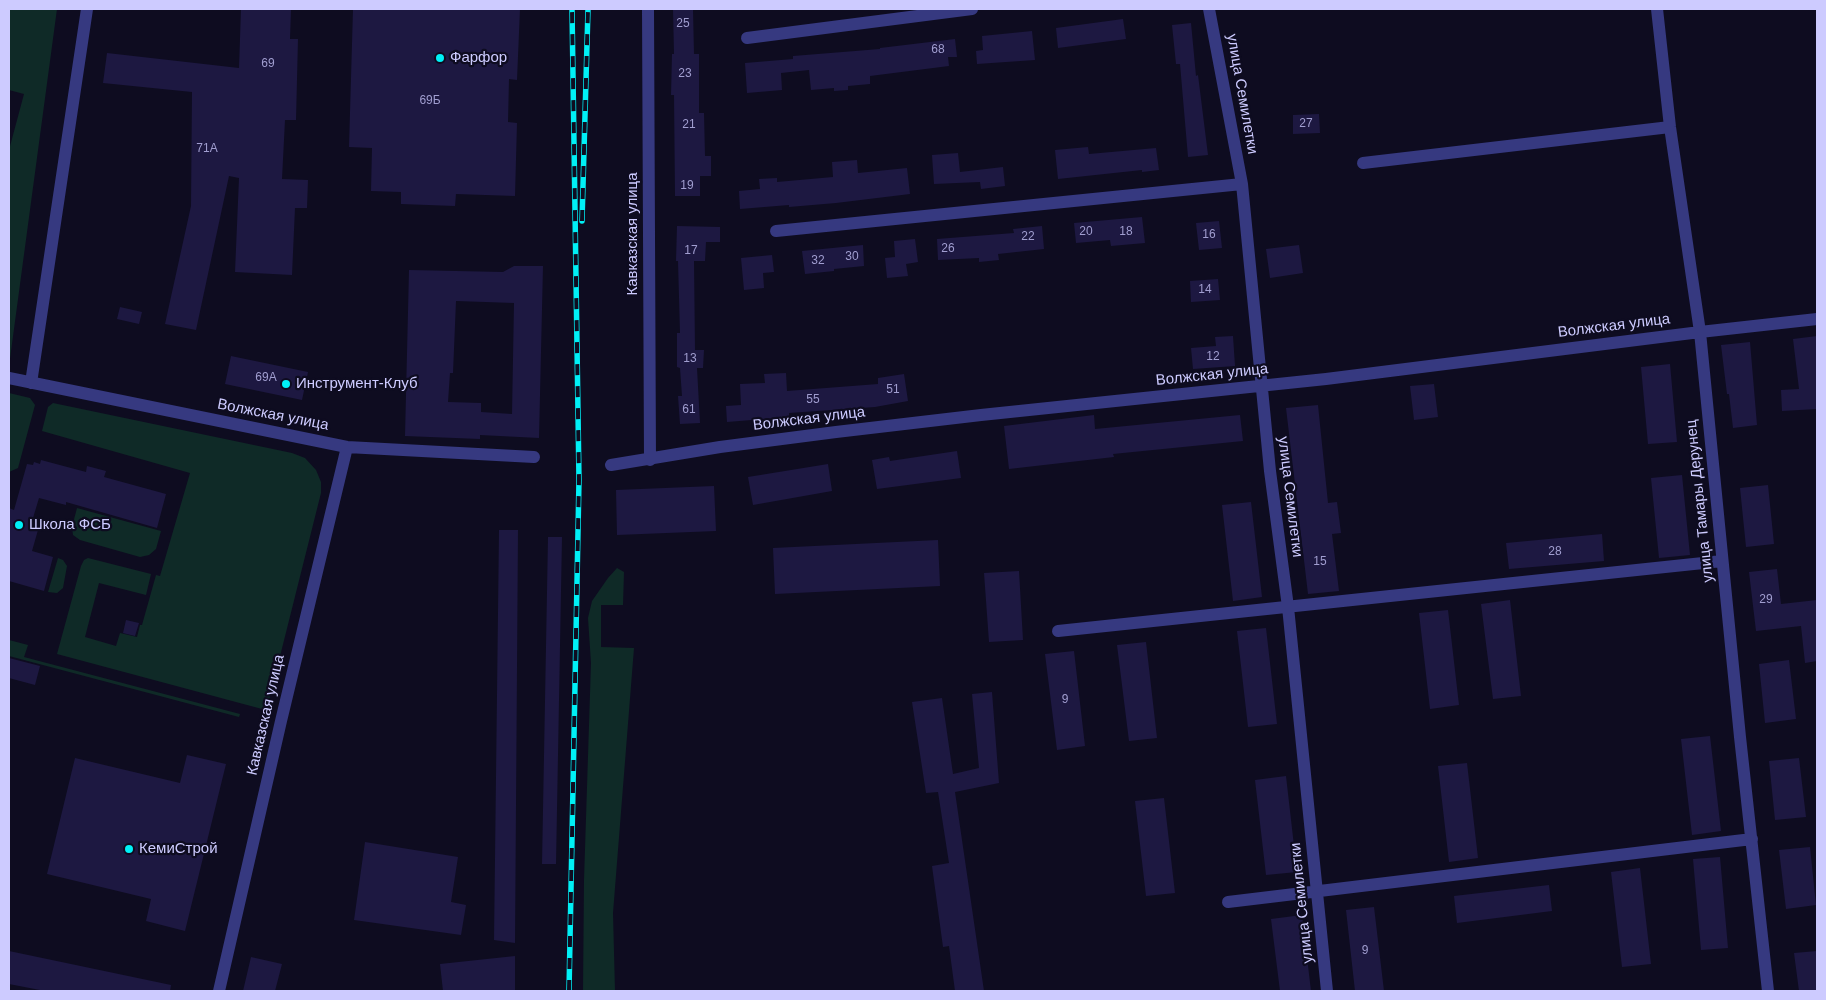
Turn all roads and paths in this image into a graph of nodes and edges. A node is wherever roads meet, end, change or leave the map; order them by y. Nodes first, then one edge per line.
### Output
1 (87, 9) edge
2 (648, 9) edge
3 (972, 9) edge
4 (1209, 9) edge
5 (1657, 9) edge
6 (747, 38) dead end
7 (1670, 127) junction
8 (1363, 163) dead end
9 (1242, 184) junction
10 (776, 231) dead end
11 (1817, 319) edge
12 (1700, 332) junction
13 (9, 378) edge
14 (31, 383) junction
15 (1261, 386) junction
16 (348, 447) junction
17 (534, 458) dead end
18 (650, 460) junction
19 (611, 465) dead end
20 (1722, 561) junction
21 (1288, 607) junction
22 (1058, 631) dead end
23 (1752, 839) junction
24 (1317, 890) junction
25 (1228, 902) dead end
26 (219, 991) edge
27 (1327, 991) edge
28 (1768, 991) edge

1 - 14 street
2 - 18 street, Кавказская улица
3 - 6 street
4 - 9 street, улица Семилетки
5 - 7 street, улица Тамары Дерунец
7 - 8 street
7 - 12 street, улица Тамары Дерунец
9 - 10 street
9 - 15 street, улица Семилетки
11 - 12 street, Волжская улица
12 - 15 street, Волжская улица
12 - 20 street, улица Тамары Дерунец
13 - 14 street, Волжская улица
14 - 16 street, Волжская улица
15 - 18 street, Волжская улица
15 - 21 street, улица Семилетки
16 - 17 street, Волжская улица
16 - 26 street, Кавказская улица
18 - 19 street, Волжская улица
20 - 21 street
20 - 23 street, улица Тамары Дерунец
21 - 22 street
21 - 24 street, улица Семилетки
23 - 24 street
23 - 28 street, улица Тамары Дерунец
24 - 25 street
24 - 27 street, улица Семилетки

